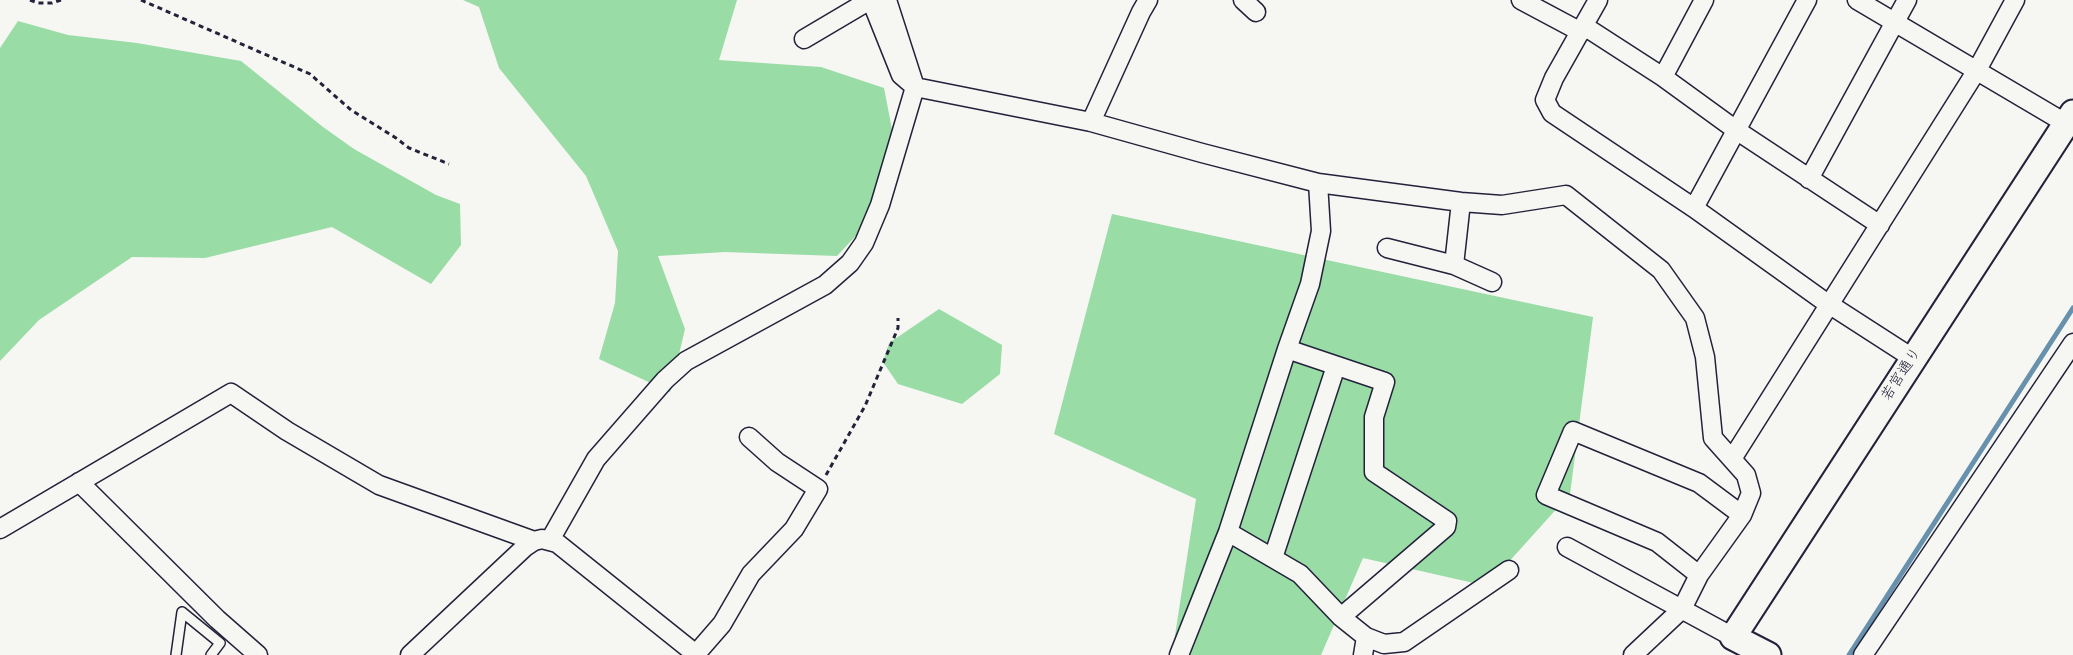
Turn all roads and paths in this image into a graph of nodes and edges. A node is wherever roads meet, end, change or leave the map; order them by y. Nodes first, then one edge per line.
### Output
1 (30, 0) edge
2 (60, 0) edge
3 (141, 0) edge
4 (870, 0) edge
5 (887, 0) edge
6 (1148, 0) edge
7 (1521, 0) edge
8 (1598, 0) edge
9 (1704, 0) edge
10 (1807, 0) edge
11 (1857, 0) edge
12 (1907, 0) edge
13 (2016, 0) edge
14 (1895, 22) junction
15 (1582, 29) junction
16 (804, 40) dead end
17 (1977, 70) junction
18 (1663, 77) junction
19 (916, 87) junction
20 (2070, 118) edge
21 (1091, 122) junction
22 (1736, 130) junction
23 (449, 164) dead end
24 (1809, 179) junction
25 (1318, 183) junction
26 (1461, 202) junction
27 (1694, 208) junction
28 (1880, 225) junction
29 (1387, 248) dead end
30 (1454, 265) junction
31 (1492, 282) dead end
32 (1830, 304) junction
33 (898, 318) dead end
34 (2073, 343) edge
35 (1287, 349) junction
36 (1914, 359) junction
37 (1336, 366) junction
38 (749, 437) dead end
39 (1732, 459) junction
40 (79, 482) junction
41 (818, 489) junction
42 (1742, 515) junction
43 (0, 529) edge
44 (1228, 532) junction
45 (542, 540) junction
46 (1567, 547) dead end
47 (1273, 558) junction
48 (1509, 570) dead end
49 (1700, 575) junction
50 (1682, 609) junction
51 (1342, 617) junction
52 (1366, 636) junction
53 (1733, 637) junction
54 (176, 655) edge
55 (211, 655) edge
56 (258, 655) edge
57 (410, 655) edge
58 (697, 655) edge
59 (1179, 655) edge
60 (1363, 655) edge
61 (1633, 655) edge
62 (1768, 655) edge
63 (1863, 655) edge

1 - 2 path
3 - 23 path
4 - 16 street
4 - 19 street
5 - 19 street
6 - 21 street
7 - 15 street
8 - 15 street
9 - 18 street
10 - 22 street
11 - 14 street
12 - 14 street
13 - 17 street
14 - 17 street
14 - 24 street
15 - 18 street
15 - 27 street
17 - 20 street
17 - 28 street
18 - 22 street
19 - 21 street
19 - 45 street
20 - 36 street, 若宮通り
21 - 25 street
22 - 24 street
22 - 27 street
24 - 28 street
25 - 26 street
25 - 35 street
26 - 30 street
26 - 39 street
27 - 32 street
28 - 32 street
29 - 30 street
30 - 31 street
32 - 36 street
32 - 39 street
33 - 41 path
34 - 63 street
35 - 37 street
35 - 44 street
36 - 53 street, 若宮通り
37 - 47 street
37 - 51 street
38 - 41 street
39 - 42 street
40 - 43 street
40 - 45 street
40 - 56 street
41 - 58 street
42 - 49 street
42 - 49 street
44 - 47 street
44 - 59 street
45 - 57 street
45 - 58 street
46 - 50 street
47 - 51 street
48 - 52 street
49 - 50 street
50 - 53 street
50 - 61 street
51 - 52 street
52 - 60 street
53 - 62 street
54 - 55 lane

